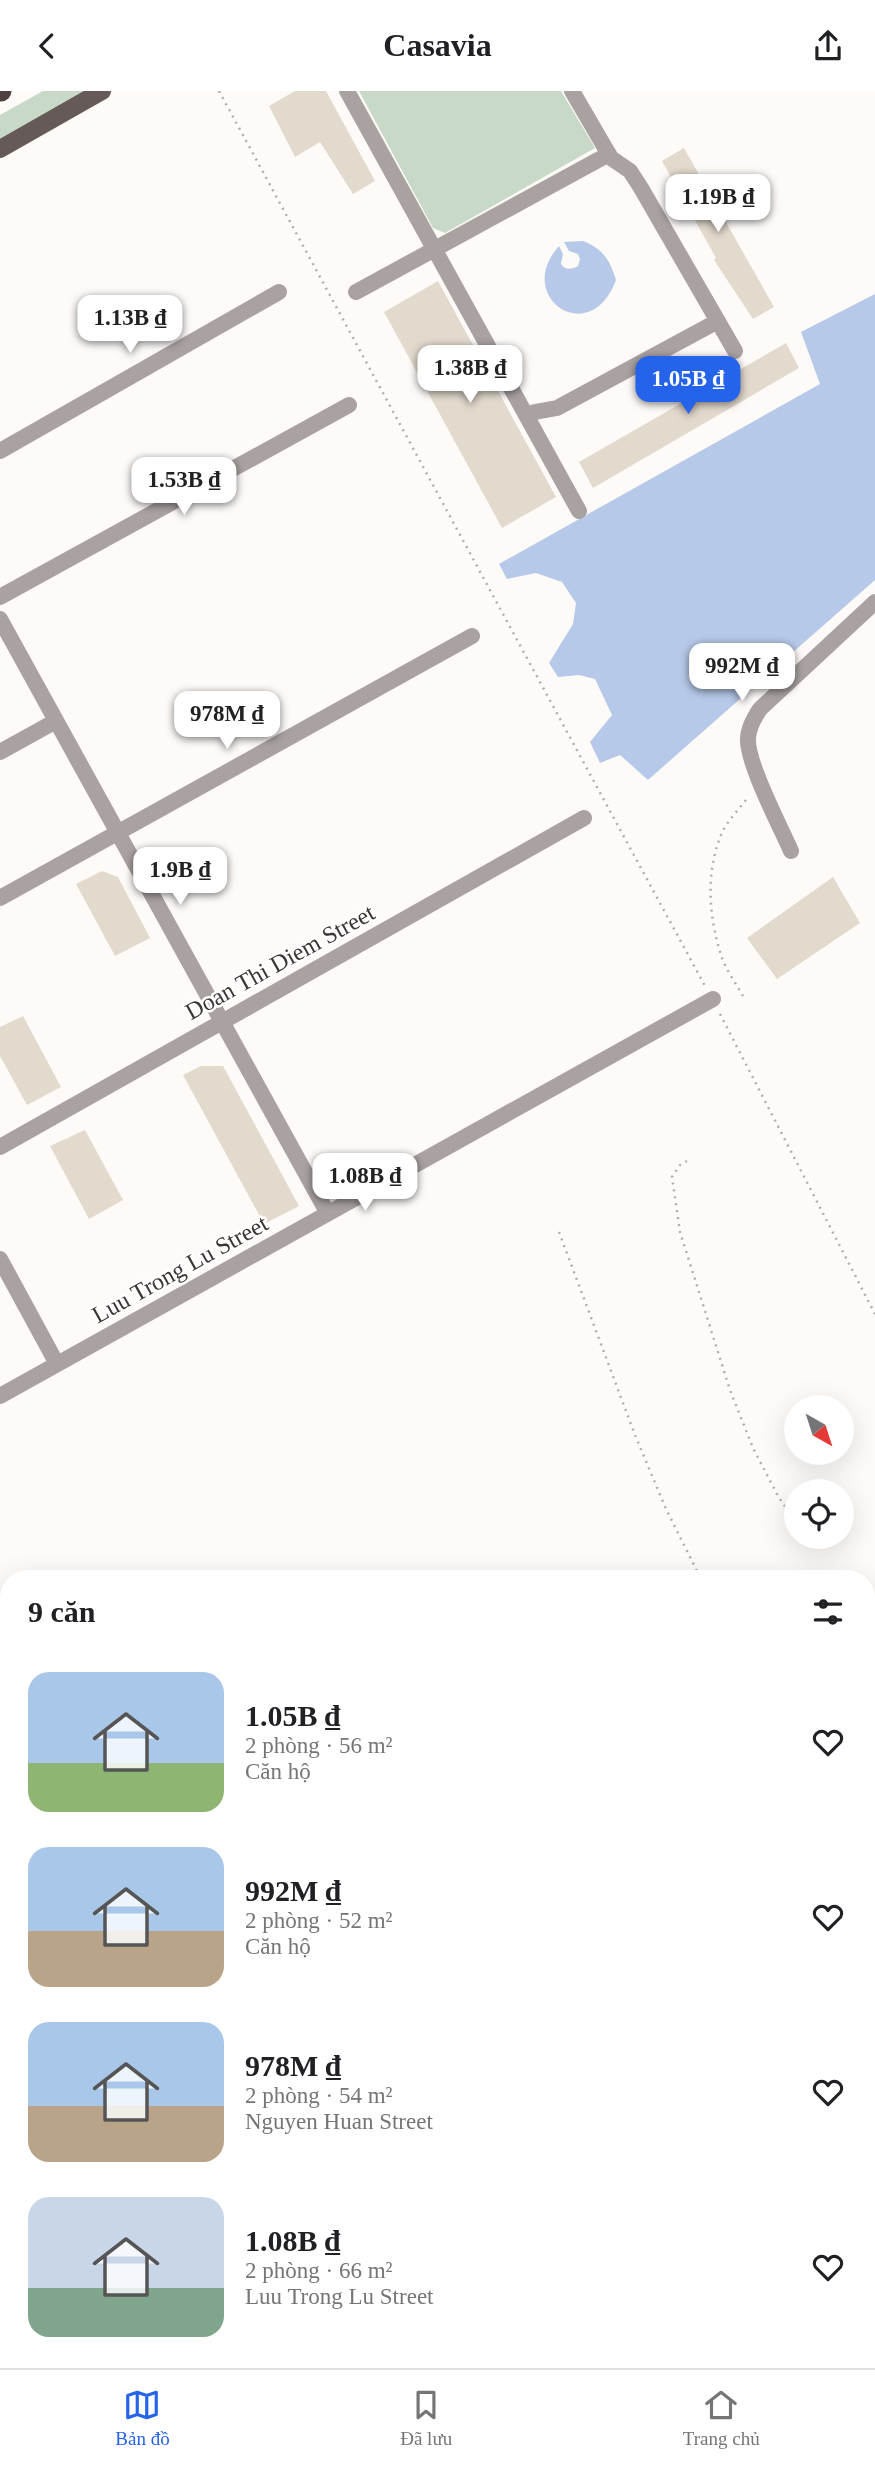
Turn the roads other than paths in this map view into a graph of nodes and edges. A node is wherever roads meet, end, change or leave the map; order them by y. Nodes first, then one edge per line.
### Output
1 (102, 91) edge
2 (347, 91) edge
3 (572, 91) edge
4 (0, 149) edge
5 (609, 154) junction
6 (435, 249) junction
7 (279, 292) dead end
8 (356, 292) dead end
9 (718, 321) junction
10 (735, 351) dead end
11 (349, 405) dead end
12 (527, 416) junction
13 (0, 451) edge
14 (579, 511) dead end
15 (0, 597) edge
16 (875, 602) edge
17 (0, 619) edge
18 (472, 636) dead end
19 (56, 721) junction
20 (0, 752) edge
21 (584, 818) dead end
22 (118, 833) junction
23 (791, 851) dead end
24 (0, 898) edge
25 (712, 999) road end
26 (222, 1021) junction
27 (0, 1147) edge
28 (327, 1212) junction
29 (0, 1259) edge
30 (57, 1364) junction
31 (0, 1396) edge

1 - 4 main road
2 - 6 street
3 - 5 street
5 - 6 street
5 - 9 street
6 - 8 street
6 - 12 street
7 - 13 street
9 - 10 street
9 - 12 street
11 - 15 street
12 - 14 street
16 - 23 street
17 - 19 street
18 - 22 street
19 - 20 street
19 - 22 street
21 - 26 street, Doan Thi Diem Street
22 - 24 street
22 - 26 street
25 - 28 street, Luu Trong Lu Street
26 - 27 street, Doan Thi Diem Street
26 - 28 street
28 - 30 street, Luu Trong Lu Street
29 - 30 street
30 - 31 street, Luu Trong Lu Street

